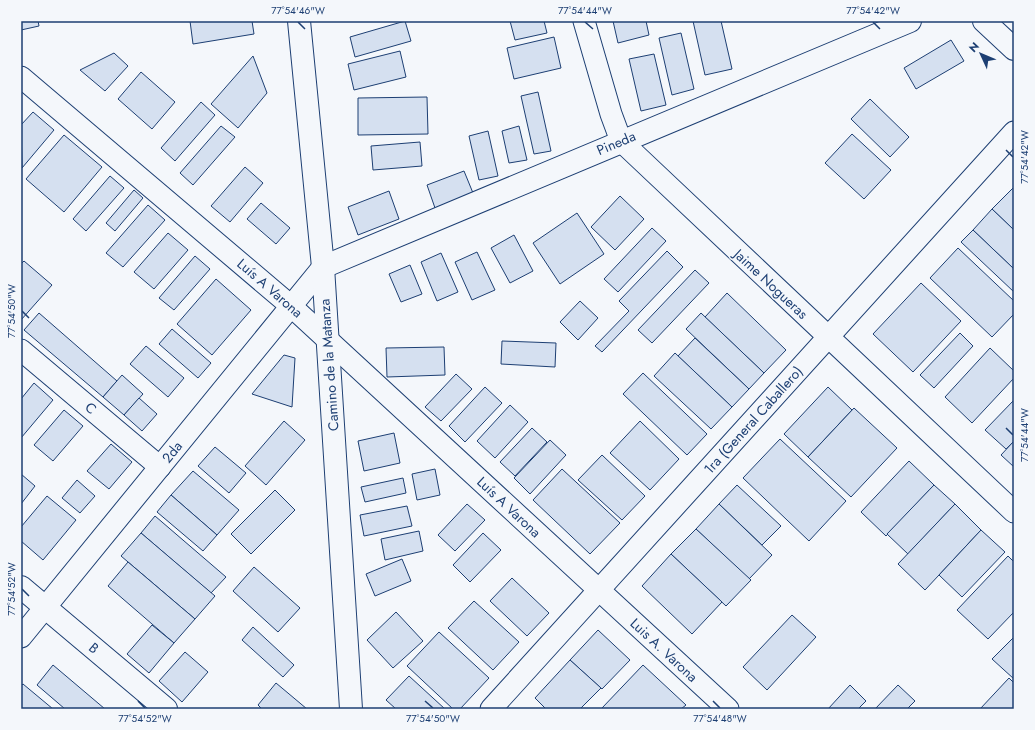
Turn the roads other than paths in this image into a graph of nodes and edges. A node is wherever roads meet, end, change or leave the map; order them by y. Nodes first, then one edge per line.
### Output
1 (299, 21) edge
2 (584, 21) edge
3 (910, 21) edge
4 (984, 21) edge
5 (1014, 49) edge
6 (21, 77) edge
7 (1014, 132) edge
8 (621, 141) junction
9 (323, 267) junction
10 (291, 306) junction
11 (828, 337) junction
12 (328, 339) junction
13 (21, 350) edge
14 (160, 466) junction
15 (1014, 512) edge
16 (21, 587) edge
17 (599, 590) junction
18 (45, 607) junction
19 (21, 636) edge
20 (166, 709) edge
21 (350, 709) edge
22 (491, 709) edge
23 (728, 709) edge

1 - 9 street, Camino de la Matanza
2 - 8 street, Jaime Nogueras
3 - 8 street, Pineda
4 - 5 street
6 - 10 street, Luís A Varona
7 - 11 street, 1ra (General Caballero)
8 - 9 street, Pineda
8 - 11 street, Jaime Nogueras
9 - 10 street, 2da
9 - 12 street, Camino de la Matanza
10 - 12 street, Luís A Varona
10 - 14 street, 2da
11 - 15 street, Jaime Nogueras
11 - 17 street, 1ra (General Caballero)
12 - 17 street, Luís A Varona
12 - 21 street, Camino de la Matanza
13 - 14 street, C
14 - 18 street, 2da
16 - 18 street, B
17 - 22 street, 1ra (General Caballero)
17 - 23 street, Luis A. Varona
18 - 19 street, 2da
18 - 20 street, B

